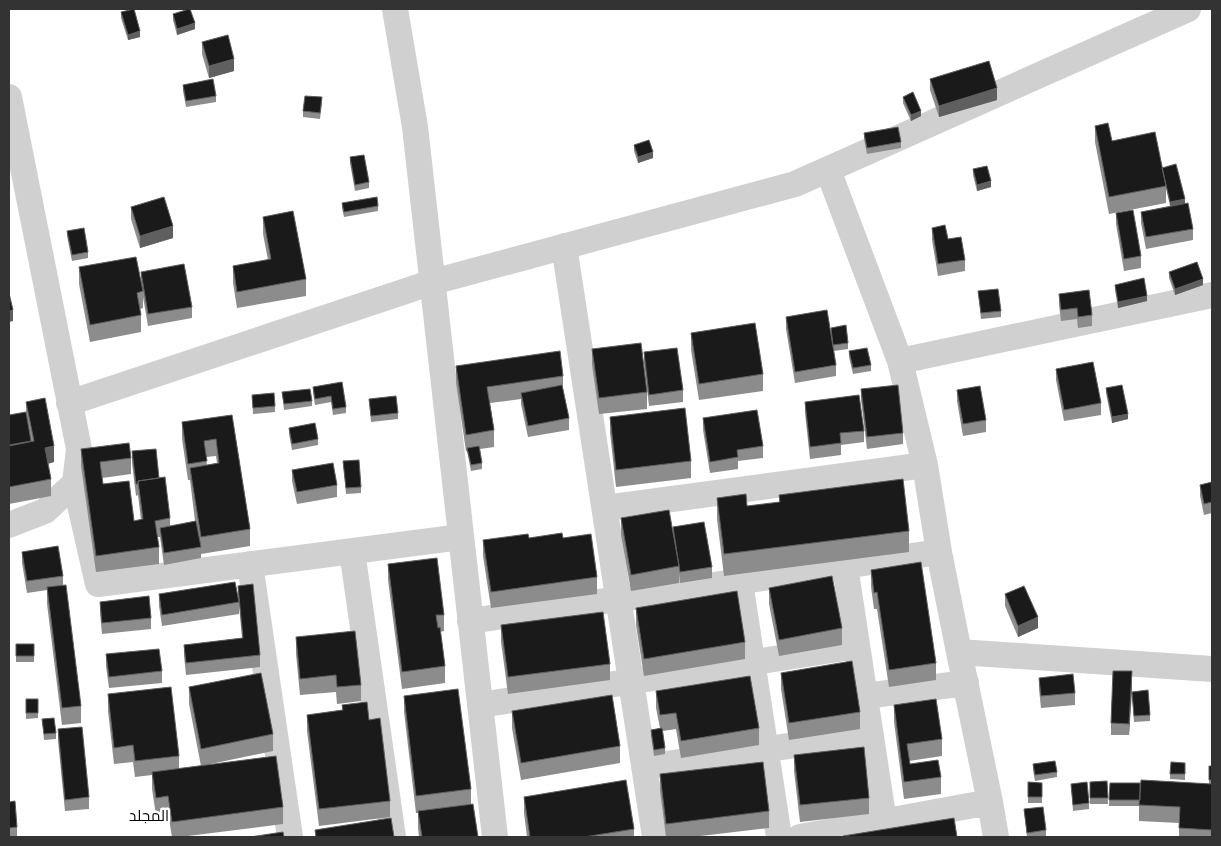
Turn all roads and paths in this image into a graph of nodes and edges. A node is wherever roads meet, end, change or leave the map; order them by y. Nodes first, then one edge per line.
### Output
1 (395, 9) edge
2 (1188, 9) edge
3 (9, 97) edge
4 (828, 170) junction
5 (564, 246) junction
6 (433, 282) junction
7 (1212, 295) edge
8 (900, 361) junction
9 (70, 403) junction
10 (925, 465) junction
11 (75, 483) junction
12 (605, 508) junction
13 (9, 525) edge
14 (461, 538) junction
15 (352, 551) junction
16 (939, 552) junction
17 (250, 564) junction
18 (845, 566) junction
19 (740, 582) junction
20 (619, 600) junction
21 (470, 621) junction
22 (857, 646) junction
23 (959, 652) junction
24 (752, 663) junction
25 (1212, 669) edge
26 (632, 682) junction
27 (966, 683) junction
28 (865, 696) junction
29 (480, 705) junction
30 (870, 734) junction
31 (766, 750) junction
32 (645, 767) junction
33 (990, 802) junction
34 (884, 822) junction
35 (290, 837) edge
36 (393, 837) edge
37 (495, 837) edge
38 (655, 837) edge
39 (779, 837) edge
40 (800, 837) edge
41 (996, 837) edge

1 - 6 street
2 - 4 street
3 - 9 street
4 - 5 street
4 - 8 street
5 - 6 street
5 - 12 street
6 - 9 street
6 - 14 street
7 - 8 street
8 - 10 street
9 - 11 street
10 - 12 street
10 - 16 street
11 - 13 street
11 - 17 street
12 - 20 street
14 - 15 street
14 - 21 street
15 - 17 street
15 - 36 street
16 - 18 street
16 - 23 street
17 - 35 street
18 - 19 street
18 - 22 street
19 - 20 street
19 - 24 street
20 - 21 street
20 - 26 street
21 - 29 street
22 - 24 street
22 - 28 street
23 - 25 street
23 - 27 street
24 - 26 street
24 - 31 street
26 - 29 street
26 - 32 street
27 - 28 street
27 - 33 street
28 - 30 street
29 - 37 street
30 - 31 street
30 - 34 street
31 - 32 street
31 - 39 street
32 - 38 street
33 - 34 street
33 - 41 street
34 - 40 street

